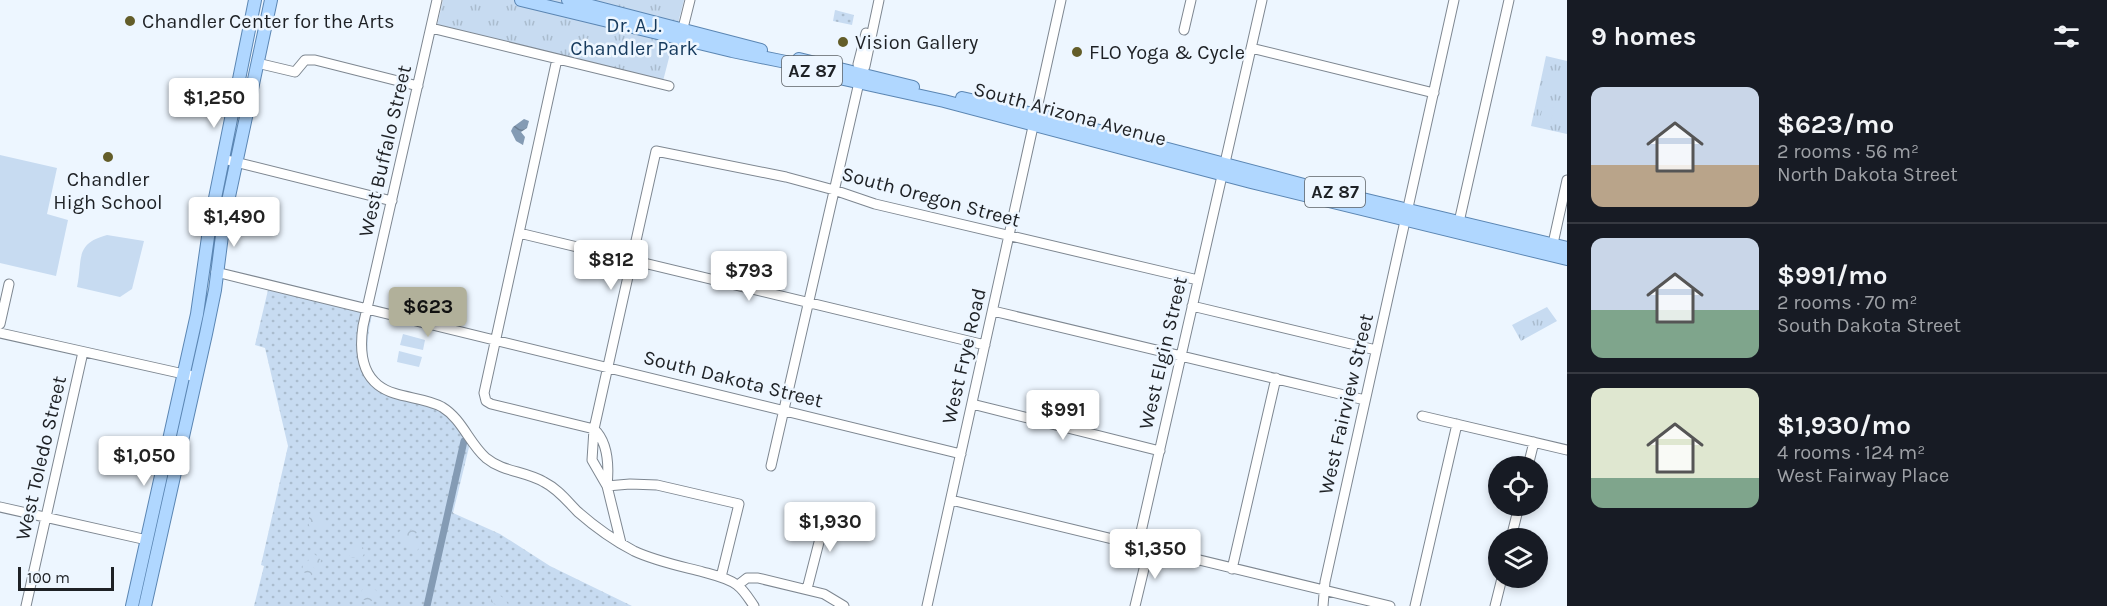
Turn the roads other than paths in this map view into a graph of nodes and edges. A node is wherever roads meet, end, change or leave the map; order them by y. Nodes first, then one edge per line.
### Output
1 (255, 0) edge
2 (271, 0) edge
3 (437, 0) edge
4 (521, 0) edge
5 (690, 0) edge
6 (873, 0) edge
7 (879, 0) edge
8 (1060, 0) edge
9 (1191, 0) edge
10 (1262, 0) edge
11 (1454, 0) edge
12 (1509, 0) edge
13 (565, 5) edge
14 (431, 28) junction
15 (1184, 30) dead end
16 (681, 34) junction
17 (1251, 48) junction
18 (557, 59) junction
19 (257, 63) junction
20 (860, 78) junction
21 (418, 86) junction
22 (669, 86) dead end
23 (1434, 93) junction
24 (1036, 119) junction
25 (223, 159) junction
26 (237, 163) junction
27 (1223, 169) junction
28 (1567, 180) edge
29 (834, 190) junction
30 (392, 201) junction
31 (1406, 215) junction
32 (1459, 222) junction
33 (519, 233) junction
34 (1009, 236) junction
35 (1567, 248) edge
36 (1551, 250) junction
37 (631, 260) junction
38 (1567, 260) edge
39 (216, 272) junction
40 (1198, 280) junction
41 (9, 284) dead end
42 (808, 302) junction
43 (1192, 306) junction
44 (367, 309) junction
45 (993, 311) junction
46 (0, 324) edge
47 (0, 333) edge
48 (496, 341) junction
49 (985, 345) junction
50 (1376, 350) junction
51 (83, 352) junction
52 (1181, 355) junction
53 (608, 367) junction
54 (183, 374) junction
55 (196, 377) junction
56 (1276, 378) junction
57 (1365, 400) junction
58 (972, 404) junction
59 (784, 410) junction
60 (1422, 416) dead end
61 (1457, 424) junction
62 (594, 429) junction
63 (1534, 442) junction
64 (1567, 450) edge
65 (1160, 451) junction
66 (961, 453) junction
67 (1530, 456) edge
68 (771, 466) dead end
69 (607, 486) junction
70 (951, 500) junction
71 (0, 507) edge
72 (827, 511) dead end
73 (46, 518) junction
74 (147, 540) junction
75 (621, 543) junction
76 (1138, 545) junction
77 (1149, 548) junction
78 (1232, 569) junction
79 (721, 577) junction
80 (738, 585) junction
81 (1500, 588) edge
82 (807, 589) junction
83 (1324, 591) junction
84 (26, 606) edge
85 (132, 606) edge
86 (145, 606) edge
87 (754, 606) edge
88 (844, 606) edge
89 (927, 606) edge
90 (1135, 606) edge
91 (1323, 606) edge
92 (1390, 606) edge
93 (1415, 606) edge
94 (1495, 606) edge

1 - 25 main road
2 - 19 main road
3 - 14 street, West Buffalo Street
4 - 13 main road, AZ 87
5 - 16 street
6 - 20 street
7 - 20 street
8 - 24 street, West Frye Road
9 - 15 street
10 - 17 street, West Elgin Street
11 - 23 street, West Fairview Street
12 - 32 street
13 - 16 main road, South Arizona Avenue / AZ 87
14 - 18 street
14 - 21 street, West Buffalo Street
16 - 20 main road, South Arizona Avenue / AZ 87
17 - 23 street
17 - 27 street, West Elgin Street
18 - 22 street
18 - 33 street
19 - 21 street
19 - 26 main road
20 - 24 main road, South Arizona Avenue / AZ 87
20 - 29 street
21 - 30 street, West Buffalo Street
23 - 31 street, West Fairview Street
24 - 27 main road, South Arizona Avenue / AZ 87
24 - 34 street, West Frye Road
25 - 26 street
25 - 54 main road
26 - 30 street
26 - 39 main road
27 - 31 main road, South Arizona Avenue / AZ 87
27 - 40 street, West Elgin Street
28 - 36 street
29 - 34 street, South Oregon Street
29 - 37 street, South Oregon Street
29 - 42 street
30 - 44 street, West Buffalo Street
31 - 32 main road, South Arizona Avenue / AZ 87
31 - 36 main road, South Arizona Avenue / AZ 87
31 - 50 street, West Fairview Street
32 - 36 main road, South Arizona Avenue / AZ 87
33 - 37 street
33 - 48 street
34 - 40 street, South Oregon Street
34 - 45 street, West Frye Road
35 - 36 main road, South Arizona Avenue / AZ 87
36 - 38 main road, South Arizona Avenue / AZ 87
37 - 42 street
37 - 53 street
39 - 44 street, South Dakota Street
39 - 55 main road
40 - 43 street, West Elgin Street
41 - 46 street
42 - 49 street
42 - 59 street
43 - 50 street
43 - 52 street, West Elgin Street
44 - 48 street, South Dakota Street
44 - 75 street, West Buffalo Street
45 - 49 street, West Frye Road
45 - 52 street
47 - 51 street
48 - 53 street, South Dakota Street
48 - 62 street
49 - 58 street, West Frye Road
50 - 57 street, West Fairview Street
51 - 54 street
51 - 73 street, West Toledo Street
52 - 56 street
52 - 65 street, West Elgin Street
53 - 59 street, South Dakota Street
53 - 62 street
54 - 55 street
54 - 74 main road
55 - 86 main road
56 - 57 street
56 - 78 street
57 - 83 street, West Fairview Street
58 - 65 street
58 - 66 street, West Frye Road
59 - 66 street, South Dakota Street
59 - 68 street
60 - 61 street
61 - 63 street
61 - 93 street
62 - 69 street
62 - 69 street
63 - 64 street
63 - 67 street
65 - 76 street, West Elgin Street
66 - 70 street, West Frye Road
69 - 75 street
69 - 79 street
70 - 76 street
70 - 89 street, West Frye Road
71 - 73 street
72 - 82 street
73 - 74 street
73 - 84 street, West Toledo Street
74 - 85 main road
75 - 79 street, West Buffalo Street
76 - 77 street
77 - 78 street
77 - 90 street
78 - 83 street
79 - 80 street, West Buffalo Street
80 - 82 street
80 - 87 street
81 - 94 street
82 - 88 street
83 - 91 street, West Fairview Street
83 - 92 street

